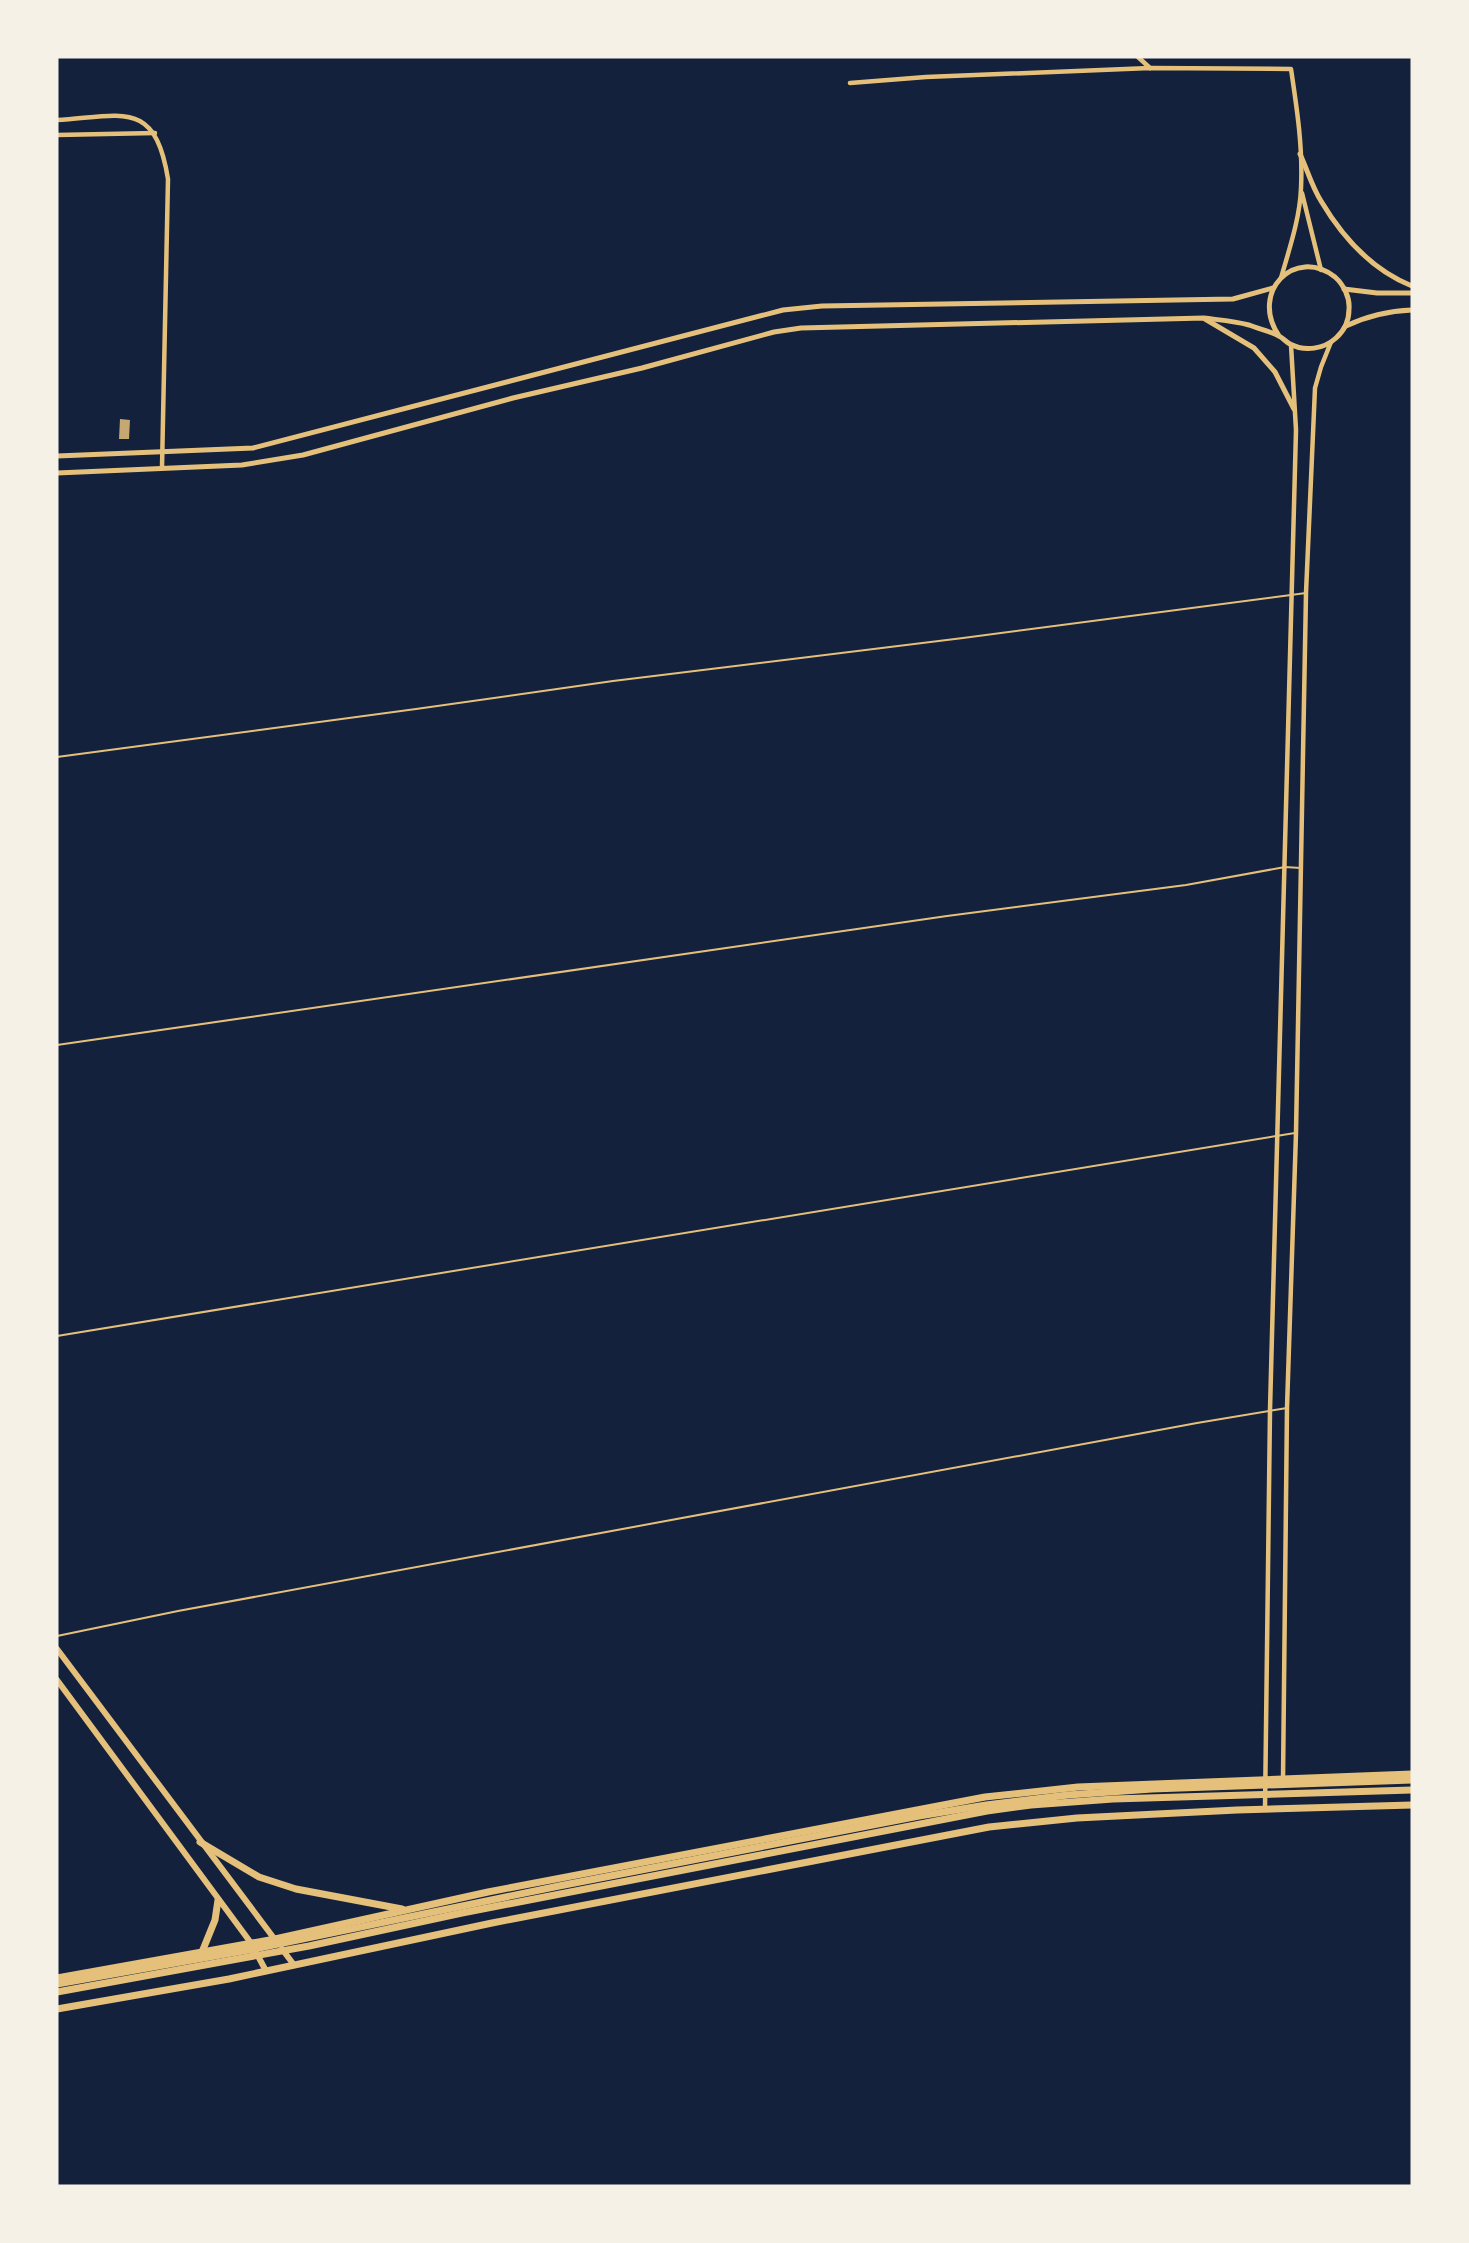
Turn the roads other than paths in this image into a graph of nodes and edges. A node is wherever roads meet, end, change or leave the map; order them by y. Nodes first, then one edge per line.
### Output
1 (1138, 57) edge
2 (1150, 68) junction
3 (850, 83) dead end
4 (57, 120) edge
5 (155, 133) junction
6 (57, 135) edge
7 (1300, 154) junction
8 (1301, 190) junction
9 (1321, 270) junction
10 (1281, 278) junction
11 (1412, 286) edge
12 (1273, 288) junction
13 (1344, 289) junction
14 (1412, 293) edge
15 (1412, 310) edge
16 (1204, 318) junction
17 (1344, 327) junction
18 (1279, 336) junction
19 (1331, 342) junction
20 (1291, 345) junction
21 (1294, 409) junction
22 (162, 451) junction
23 (57, 456) edge
24 (162, 468) junction
25 (57, 473) edge
26 (1306, 593) junction
27 (1290, 594) junction
28 (57, 757) edge
29 (1285, 867) junction
30 (1302, 868) junction
31 (57, 1045) edge
32 (1296, 1133) junction
33 (1278, 1135) junction
34 (57, 1336) edge
35 (1287, 1408) junction
36 (1270, 1410) junction
37 (57, 1636) edge
38 (57, 1649) edge
39 (57, 1680) edge
40 (1412, 1774) edge
41 (1412, 1780) edge
42 (1283, 1782) junction
43 (1265, 1783) junction
44 (1412, 1790) edge
45 (1283, 1795) junction
46 (1265, 1796) junction
47 (1412, 1805) edge
48 (1265, 1809) junction
49 (1283, 1809) junction
50 (200, 1842) junction
51 (218, 1900) junction
52 (405, 1910) junction
53 (276, 1941) junction
54 (254, 1949) junction
55 (283, 1951) junction
56 (202, 1952) junction
57 (294, 1965) junction
58 (266, 1971) junction
59 (57, 1978) edge
60 (57, 1984) edge
61 (57, 1992) edge
62 (57, 2009) edge

1 - 2 street
2 - 3 street
2 - 7 street
4 - 5 street
5 - 6 street
5 - 22 street
7 - 8 street
7 - 11 street
8 - 9 street
8 - 10 street
9 - 10 street
9 - 13 street
10 - 12 street
12 - 18 street
12 - 22 street
13 - 14 street
13 - 17 street
15 - 17 street
16 - 18 street
16 - 21 street
16 - 24 street
17 - 19 street
18 - 20 street
19 - 20 street
19 - 26 street
20 - 21 street
21 - 27 street
22 - 23 street
22 - 24 street
24 - 25 street
26 - 27 lane
26 - 30 street
27 - 28 lane
27 - 29 street
29 - 30 lane
29 - 31 lane
29 - 33 street
30 - 32 street
32 - 33 lane
32 - 35 street
33 - 34 lane
33 - 36 street
35 - 36 lane
35 - 42 street
36 - 37 lane
36 - 43 street
38 - 50 main road
39 - 51 main road
40 - 42 main road
41 - 42 main road
42 - 43 main road
42 - 45 street
43 - 46 street
43 - 52 main road
43 - 53 main road
44 - 45 main road
45 - 46 main road
45 - 49 street
46 - 48 street
46 - 55 main road
47 - 49 main road
48 - 49 main road
48 - 57 main road
50 - 52 main road
50 - 53 main road
51 - 54 main road
51 - 56 main road
52 - 53 main road
53 - 54 main road
53 - 55 main road
54 - 55 main road
54 - 56 main road
54 - 58 main road
54 - 60 main road
54 - 61 main road
55 - 57 main road
56 - 59 main road
57 - 58 main road
58 - 62 main road

